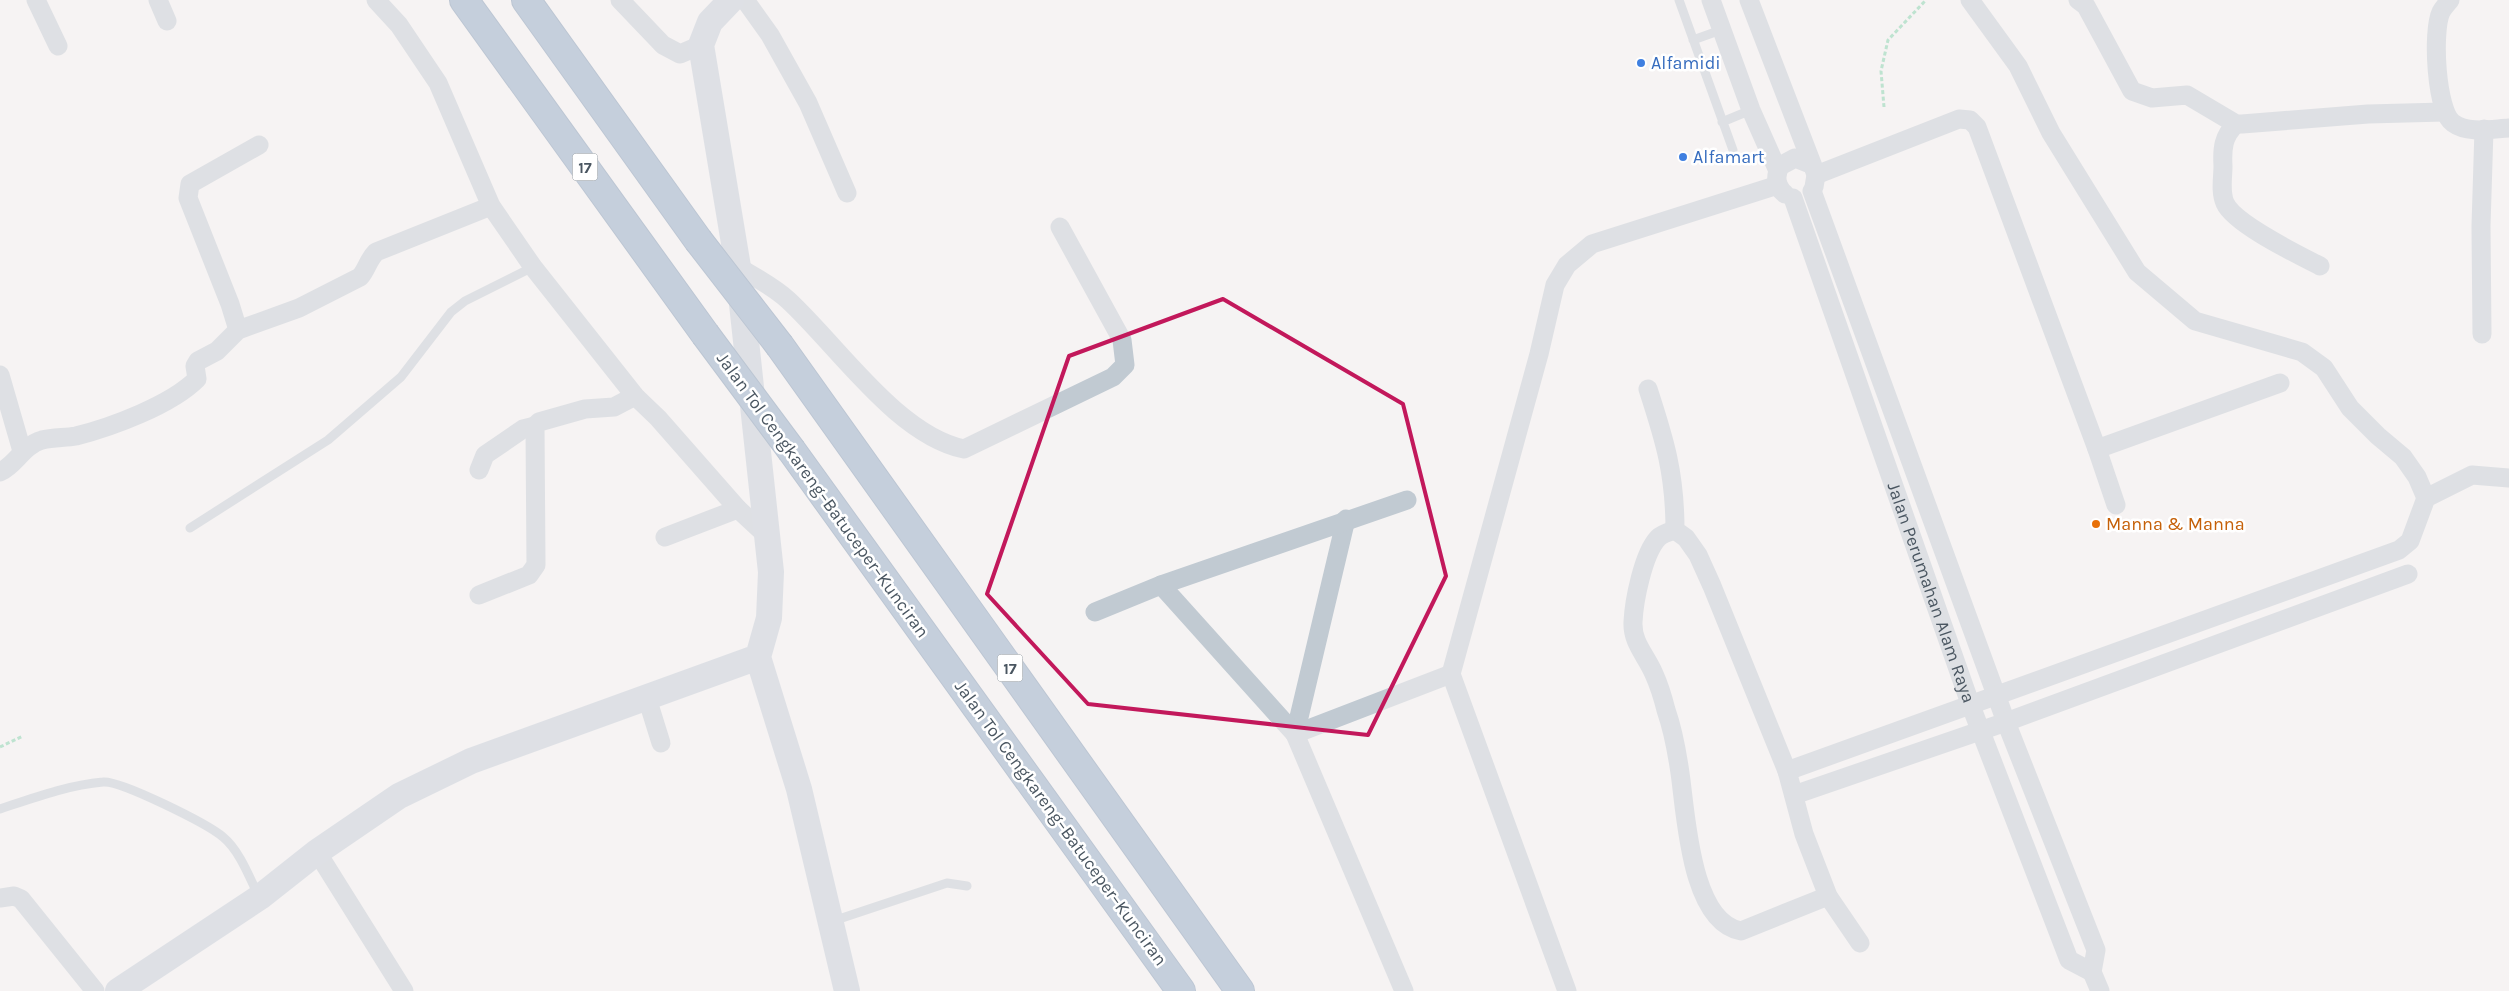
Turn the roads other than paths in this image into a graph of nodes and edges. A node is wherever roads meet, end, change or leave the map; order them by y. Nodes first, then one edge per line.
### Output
1 (36, 0) edge
2 (158, 0) edge
3 (376, 0) edge
4 (464, 0) edge
5 (526, 0) edge
6 (620, 0) edge
7 (732, 0) edge
8 (745, 0) edge
9 (1679, 0) edge
10 (1711, 0) edge
11 (1749, 0) edge
12 (1970, 0) edge
13 (2078, 0) edge
14 (2450, 0) edge
15 (168, 21) dead end
16 (1721, 30) junction
17 (1693, 40) junction
18 (701, 45) junction
19 (58, 46) dead end
20 (1751, 110) junction
21 (2444, 112) junction
22 (1722, 122) junction
23 (2236, 124) junction
24 (2509, 128) edge
25 (2484, 130) junction
26 (259, 145) dead end
27 (1733, 150) dead end
28 (1813, 176) junction
29 (1778, 178) junction
30 (847, 193) dead end
31 (1793, 198) junction
32 (491, 206) junction
33 (1060, 227) dead end
34 (738, 266) junction
35 (2320, 266) dead end
36 (533, 267) junction
37 (238, 330) junction
38 (2482, 334) dead end
39 (0, 375) edge
40 (2280, 383) dead end
41 (1648, 389) dead end
42 (635, 396) junction
43 (535, 426) junction
44 (2097, 449) junction
45 (22, 451) junction
46 (478, 470) dead end
47 (0, 472) edge
48 (2509, 478) edge
49 (2426, 498) junction
50 (1407, 500) dead end
51 (2116, 505) dead end
52 (738, 509) junction
53 (1346, 520) junction
54 (190, 528) dead end
55 (1675, 530) junction
56 (765, 534) junction
57 (665, 537) dead end
58 (2408, 574) dead end
59 (1161, 585) junction
60 (479, 595) dead end
61 (1095, 612) dead end
62 (758, 657) junction
63 (1451, 674) junction
64 (1996, 696) junction
65 (646, 698) junction
66 (1971, 706) junction
67 (2006, 722) junction
68 (1981, 731) junction
69 (1295, 734) junction
70 (661, 743) dead end
71 (1787, 771) junction
72 (1794, 794) junction
73 (0, 809) edge
74 (317, 852) junction
75 (967, 886) dead end
76 (1828, 896) junction
77 (260, 897) junction
78 (0, 898) edge
79 (830, 922) junction
80 (1860, 943) dead end
81 (2092, 972) junction
82 (95, 991) edge
83 (118, 991) edge
84 (404, 991) edge
85 (847, 991) edge
86 (1181, 991) edge
87 (1240, 991) edge
88 (1404, 991) edge
89 (1567, 991) edge
90 (2099, 991) edge

1 - 19 street
2 - 15 street
3 - 32 street
4 - 86 highway, Jalan Tol Cengkareng–Batuceper–Kunciran / 17, bridge
5 - 87 highway, 17, bridge
6 - 18 street
7 - 18 main road
8 - 30 street
9 - 17 lane
10 - 16 street
11 - 28 street, Jalan Perumahan Alam Raya
12 - 49 street
13 - 23 street
14 - 21 street
16 - 17 lane
16 - 20 street
17 - 22 lane
18 - 34 main road
20 - 22 lane
20 - 29 street
21 - 23 street
21 - 25 street
22 - 27 lane
23 - 35 street
24 - 25 street
25 - 38 street
26 - 37 street
28 - 29 street
28 - 31 street
28 - 44 street
28 - 64 street, Jalan Perumahan Alam Raya
29 - 31 street
29 - 63 street
31 - 66 street, Jalan Perumahan Alam Raya
32 - 36 street
32 - 37 street
33 - 34 street
34 - 56 main road
36 - 42 street
36 - 54 lane
37 - 45 street
39 - 45 street
40 - 44 street
41 - 55 street
42 - 43 street
42 - 52 street
43 - 46 street
43 - 60 street
44 - 51 street
45 - 47 street
48 - 49 street
49 - 64 street
50 - 53 street
52 - 56 street
52 - 57 street
53 - 59 street
53 - 69 street
55 - 71 street
55 - 76 street
56 - 62 main road
58 - 67 street
59 - 61 street
59 - 69 street
62 - 65 main road
62 - 79 main road
63 - 69 street
63 - 89 street
64 - 66 street
64 - 67 street, Jalan Perumahan Alam Raya
65 - 70 street
65 - 74 main road
66 - 68 street, Jalan Perumahan Alam Raya
66 - 71 street
67 - 68 street
67 - 81 street, Jalan Perumahan Alam Raya
68 - 72 street
68 - 81 street, Jalan Perumahan Alam Raya
69 - 88 street
71 - 72 street
72 - 76 street
73 - 77 lane
74 - 77 main road
74 - 84 street
75 - 79 lane
76 - 80 street
77 - 83 main road
78 - 82 street
79 - 85 main road
81 - 90 street, Jalan Perumahan Alam Raya

